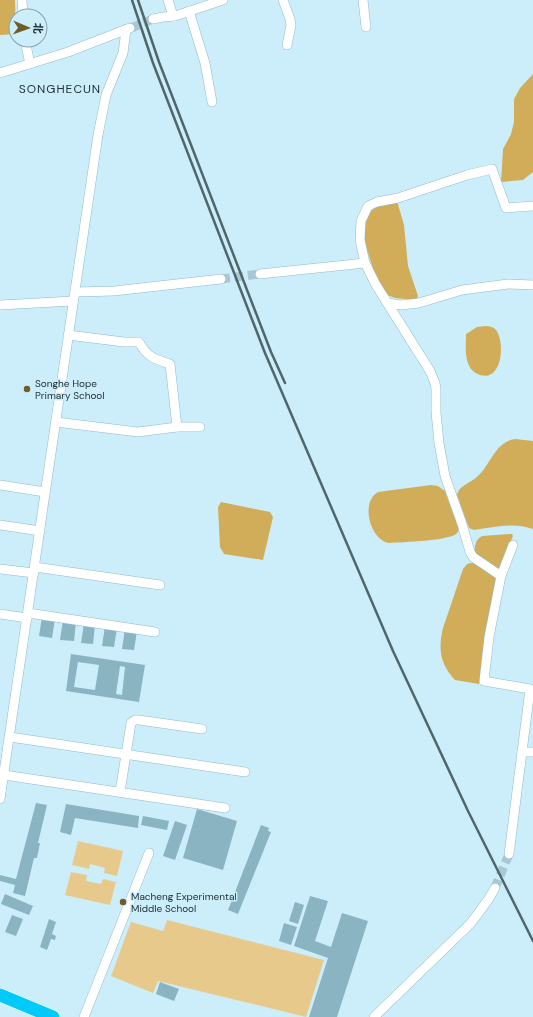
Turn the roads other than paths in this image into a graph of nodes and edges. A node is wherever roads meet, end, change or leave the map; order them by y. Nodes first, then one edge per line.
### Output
1 (168, 0) edge
2 (223, 0) edge
3 (283, 0) edge
4 (363, 0) edge
5 (189, 12) junction
6 (173, 16) junction
7 (153, 19) tunnel mouth
8 (366, 27) dead end
9 (288, 45) dead end
10 (27, 48) edge
11 (30, 64) junction
12 (0, 73) edge
13 (212, 102) dead end
14 (533, 206) edge
15 (365, 263) junction
16 (260, 274) tunnel mouth
17 (221, 279) tunnel mouth
18 (533, 285) edge
19 (74, 297) junction
20 (387, 303) junction
21 (0, 305) edge
22 (68, 335) junction
23 (56, 422) junction
24 (178, 427) junction
25 (200, 427) dead end
26 (0, 485) edge
27 (46, 492) junction
28 (0, 525) edge
29 (40, 531) junction
30 (513, 545) dead end
31 (0, 569) edge
32 (34, 570) junction
33 (501, 576) junction
34 (160, 585) dead end
35 (0, 614) edge
36 (27, 616) junction
37 (155, 632) dead end
38 (202, 729) dead end
39 (10, 737) junction
40 (522, 752) junction
41 (533, 752) edge
42 (126, 754) junction
43 (245, 772) dead end
44 (4, 775) junction
45 (120, 792) junction
46 (0, 799) edge
47 (225, 808) dead end
48 (149, 853) dead end
49 (509, 854) tunnel mouth
50 (495, 888) tunnel mouth
51 (0, 995) edge
52 (53, 1017) edge
53 (84, 1017) edge
54 (374, 1017) edge

1 - 6 street
2 - 5 street
3 - 9 street
4 - 8 street
5 - 6 street
5 - 13 street
6 - 7 street
10 - 11 street
11 - 12 street
11 - 19 street
14 - 15 street
15 - 16 street
15 - 20 street
17 - 19 street
18 - 20 street
19 - 21 street
19 - 22 street
20 - 33 street
22 - 23 street
22 - 24 street
23 - 24 street
23 - 27 street
24 - 25 street
26 - 27 street
27 - 29 street
28 - 29 street
29 - 32 street
30 - 33 street
31 - 32 street
32 - 34 street
32 - 36 street
33 - 40 street
35 - 36 street
36 - 37 street
36 - 39 street
38 - 42 street
39 - 42 street
39 - 44 street
40 - 41 street
40 - 49 street
42 - 43 street
42 - 45 street
44 - 45 street
44 - 46 street
45 - 47 street
48 - 53 street
50 - 54 street
51 - 52 highway

